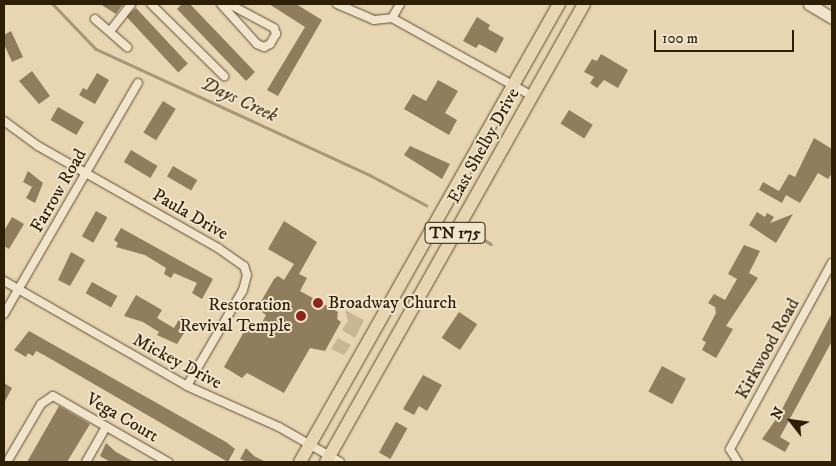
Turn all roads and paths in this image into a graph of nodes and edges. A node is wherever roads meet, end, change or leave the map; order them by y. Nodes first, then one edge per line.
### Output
1 (132, 4) edge
2 (151, 4) edge
3 (167, 4) edge
4 (221, 4) edge
5 (229, 4) edge
6 (337, 4) edge
7 (400, 4) edge
8 (559, 4) edge
9 (584, 4) edge
10 (809, 4) edge
11 (161, 11) junction
12 (392, 18) junction
13 (832, 18) edge
14 (95, 19) dead end
15 (111, 30) junction
16 (127, 47) dead end
17 (224, 76) dead end
18 (138, 82) dead end
19 (512, 85) junction
20 (532, 96) junction
21 (4, 121) edge
22 (87, 173) junction
23 (832, 263) edge
24 (4, 281) edge
25 (18, 290) junction
26 (4, 314) edge
27 (188, 386) junction
28 (106, 427) junction
29 (311, 444) junction
30 (332, 460) edge
31 (7, 462) edge
32 (86, 462) edge
33 (168, 462) edge
34 (300, 462) edge
35 (738, 462) edge

1 - 15 street
2 - 11 street
3 - 11 street
4 - 5 street
6 - 12 street
7 - 12 street
8 - 19 main road, East Shelby Drive / TN 175
9 - 20 main road, East Shelby Drive / TN 175
10 - 13 main road
11 - 17 street
12 - 19 street
14 - 15 street
15 - 16 street
18 - 22 street, Farrow Road
19 - 20 street
19 - 29 main road, East Shelby Drive / TN 175
20 - 30 main road, East Shelby Drive / TN 175
21 - 22 street, Paula Drive
22 - 25 street, Farrow Road
22 - 27 street, Paula Drive
23 - 35 street, Kirkwood Road
24 - 25 street, Mickey Drive
25 - 26 street, Farrow Road
25 - 27 street, Mickey Drive
27 - 29 street, Mickey Drive
28 - 31 street, Vega Court
28 - 32 street
28 - 33 street, Vega Court
29 - 30 street, Mickey Drive
29 - 34 main road, East Shelby Drive / TN 175

